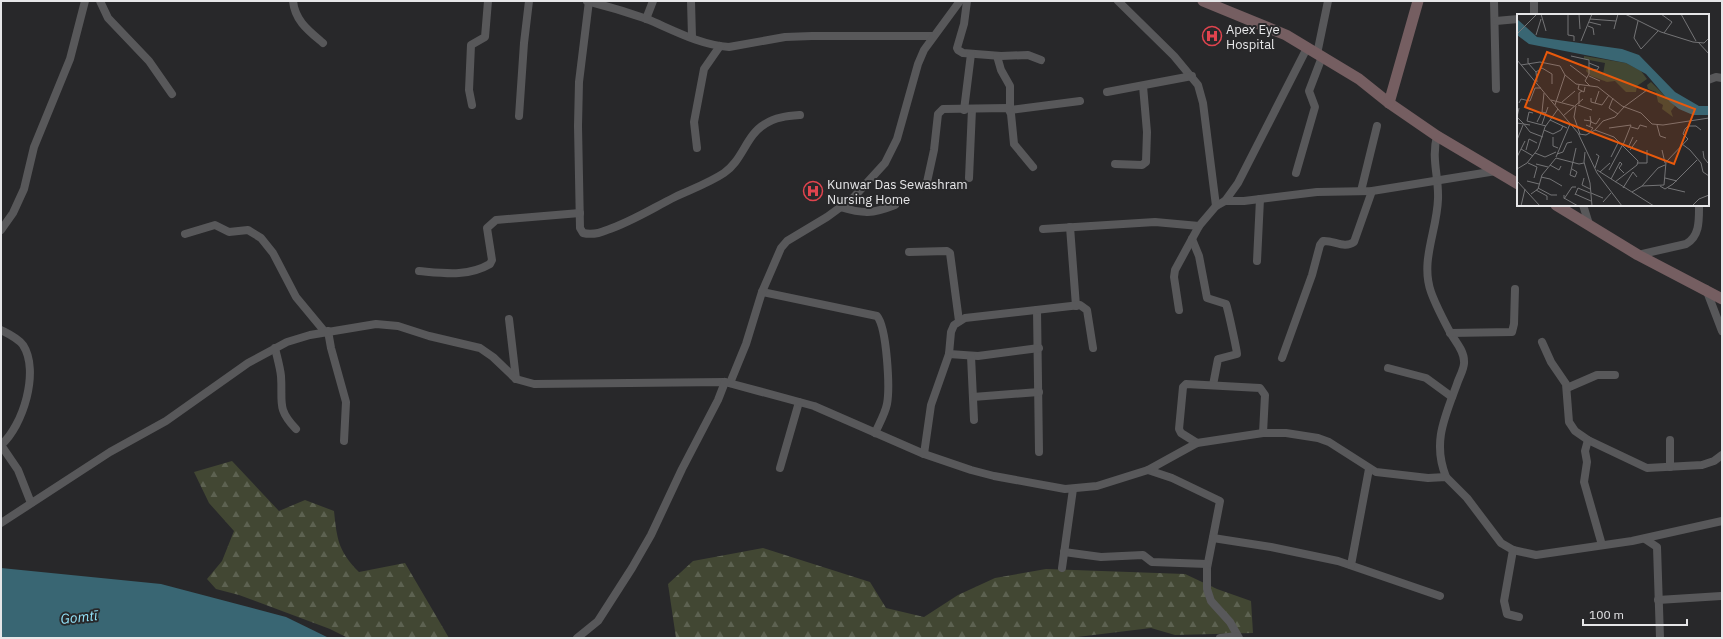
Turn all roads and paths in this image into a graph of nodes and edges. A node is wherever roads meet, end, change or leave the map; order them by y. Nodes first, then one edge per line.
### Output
1 (85, 1) edge
2 (100, 1) edge
3 (293, 1) edge
4 (488, 1) edge
5 (529, 1) edge
6 (653, 1) edge
7 (691, 1) edge
8 (960, 1) edge
9 (967, 1) edge
10 (1118, 1) edge
11 (1328, 1) edge
12 (1418, 1) edge
13 (1494, 1) edge
14 (1534, 1) edge
15 (592, 2) edge
16 (1207, 2) edge
17 (1534, 14) edge
18 (646, 19) junction
19 (1517, 19) edge
20 (1496, 21) junction
21 (932, 36) junction
22 (692, 37) junction
23 (323, 43) dead end
24 (720, 46) junction
25 (1315, 53) junction
26 (971, 54) junction
27 (997, 56) junction
28 (1041, 60) dead end
29 (1192, 76) junction
30 (1722, 78) edge
31 (1709, 80) edge
32 (1143, 86) junction
33 (1496, 89) dead end
34 (1108, 92) dead end
35 (172, 94) dead end
36 (1080, 101) dead end
37 (1389, 103) junction
38 (472, 105) dead end
39 (968, 110) junction
40 (1010, 110) junction
41 (800, 114) dead end
42 (518, 116) dead end
43 (1377, 126) dead end
44 (1437, 136) junction
45 (697, 148) dead end
46 (1114, 164) dead end
47 (1033, 167) dead end
48 (1496, 171) junction
49 (1296, 173) dead end
50 (969, 178) dead end
51 (1438, 181) junction
52 (927, 182) dead end
53 (1517, 183) edge
54 (1361, 191) junction
55 (1372, 191) junction
56 (1260, 199) junction
57 (1225, 201) junction
58 (895, 205) dead end
59 (1216, 206) junction
60 (1558, 206) edge
61 (1583, 206) edge
62 (1699, 206) edge
63 (840, 207) junction
64 (580, 213) junction
65 (1590, 224) junction
66 (1199, 226) junction
67 (1070, 227) junction
68 (1043, 229) dead end
69 (1, 230) edge
70 (185, 234) dead end
71 (1192, 240) junction
72 (909, 252) dead end
73 (1638, 255) junction
74 (1257, 261) dead end
75 (419, 271) dead end
76 (1515, 289) dead end
77 (1706, 289) junction
78 (762, 292) junction
79 (1722, 299) edge
80 (1076, 306) junction
81 (1037, 310) junction
82 (1179, 310) dead end
83 (509, 319) dead end
84 (959, 320) junction
85 (1, 330) edge
86 (1722, 331) edge
87 (327, 332) junction
88 (1450, 333) junction
89 (1542, 342) dead end
90 (275, 348) junction
91 (1039, 348) junction
92 (1093, 348) dead end
93 (950, 354) junction
94 (971, 356) junction
95 (1282, 358) dead end
96 (1388, 368) dead end
97 (1616, 375) dead end
98 (516, 379) junction
99 (727, 382) junction
100 (1213, 386) junction
101 (1567, 388) junction
102 (1039, 392) junction
103 (973, 397) junction
104 (1452, 397) junction
105 (799, 402) junction
106 (974, 420) dead end
107 (296, 429) dead end
108 (875, 433) junction
109 (1263, 433) junction
110 (1588, 440) junction
111 (1670, 440) dead end
112 (344, 441) dead end
113 (1197, 443) junction
114 (1, 445) edge
115 (1040, 452) dead end
116 (924, 454) junction
117 (1722, 455) edge
118 (1670, 467) junction
119 (780, 468) dead end
120 (1369, 469) junction
121 (1148, 470) junction
122 (1446, 477) junction
123 (1073, 488) junction
124 (31, 503) junction
125 (1722, 521) edge
126 (1, 523) edge
127 (1213, 538) junction
128 (1645, 539) junction
129 (1602, 545) junction
130 (1513, 550) junction
131 (1064, 552) junction
132 (1207, 564) junction
133 (1351, 565) junction
134 (1062, 568) dead end
135 (1440, 596) dead end
136 (1721, 596) dead end
137 (1658, 600) junction
138 (1519, 617) dead end
139 (1238, 637) edge
140 (576, 638) edge
141 (1220, 638) edge
142 (1660, 638) edge

1 - 69 street
2 - 35 street
3 - 23 street
4 - 38 street
5 - 42 street
6 - 18 street
7 - 22 street
8 - 21 street
9 - 26 street
10 - 29 street
11 - 25 street
12 - 37 main road
13 - 20 street
14 - 17 street
15 - 18 street
15 - 64 street
16 - 25 main road
18 - 22 street
19 - 20 street
20 - 33 street
21 - 24 street
21 - 63 street
22 - 24 street
24 - 45 street
25 - 37 main road
25 - 49 street
25 - 57 street
26 - 27 street
26 - 39 street
27 - 28 street
27 - 40 street
29 - 32 street
29 - 59 street
30 - 31 street
32 - 34 street
32 - 46 street
36 - 40 street
37 - 44 main road
39 - 40 street
39 - 50 street
39 - 52 street
40 - 47 street
41 - 64 street
43 - 54 street
44 - 48 main road
44 - 51 street
48 - 51 street
48 - 53 main road
51 - 55 street
51 - 88 street
54 - 55 street
54 - 56 street
55 - 95 street
56 - 57 street
56 - 74 street
57 - 59 street
58 - 63 street
59 - 66 street
60 - 65 main road
61 - 65 street
62 - 73 street
63 - 78 street
64 - 75 street
65 - 73 main road
66 - 67 street
66 - 71 street
67 - 68 street
67 - 80 street
70 - 87 street
71 - 82 street
71 - 100 street
72 - 84 street
73 - 77 main road
76 - 88 street
77 - 79 main road
77 - 86 street
78 - 99 street
78 - 108 street
80 - 81 street
80 - 92 street
81 - 84 street
81 - 91 street
83 - 98 street
84 - 93 street
85 - 114 street
87 - 90 street
87 - 98 street
87 - 112 street
88 - 104 street
89 - 101 street
90 - 107 street
90 - 124 street
91 - 94 street
91 - 102 street
93 - 94 street
93 - 116 street
94 - 103 street
96 - 104 street
97 - 101 street
98 - 99 street
99 - 105 street
99 - 140 street
100 - 109 street
100 - 113 street
101 - 110 street
102 - 103 street
102 - 115 street
103 - 106 street
104 - 122 street
105 - 108 street
105 - 119 street
108 - 116 street
109 - 113 street
109 - 120 street
110 - 118 street
110 - 129 street
111 - 118 street
113 - 121 street
114 - 124 street
116 - 123 street
117 - 118 street
120 - 122 street
120 - 133 street
121 - 123 street
121 - 127 street
122 - 130 street
123 - 131 street
124 - 126 street
125 - 128 street
127 - 132 street
127 - 133 street
128 - 129 street
128 - 137 street
129 - 130 street
130 - 138 street
131 - 132 street
131 - 134 street
132 - 139 street
133 - 135 street
136 - 137 street
137 - 142 street
139 - 141 street

